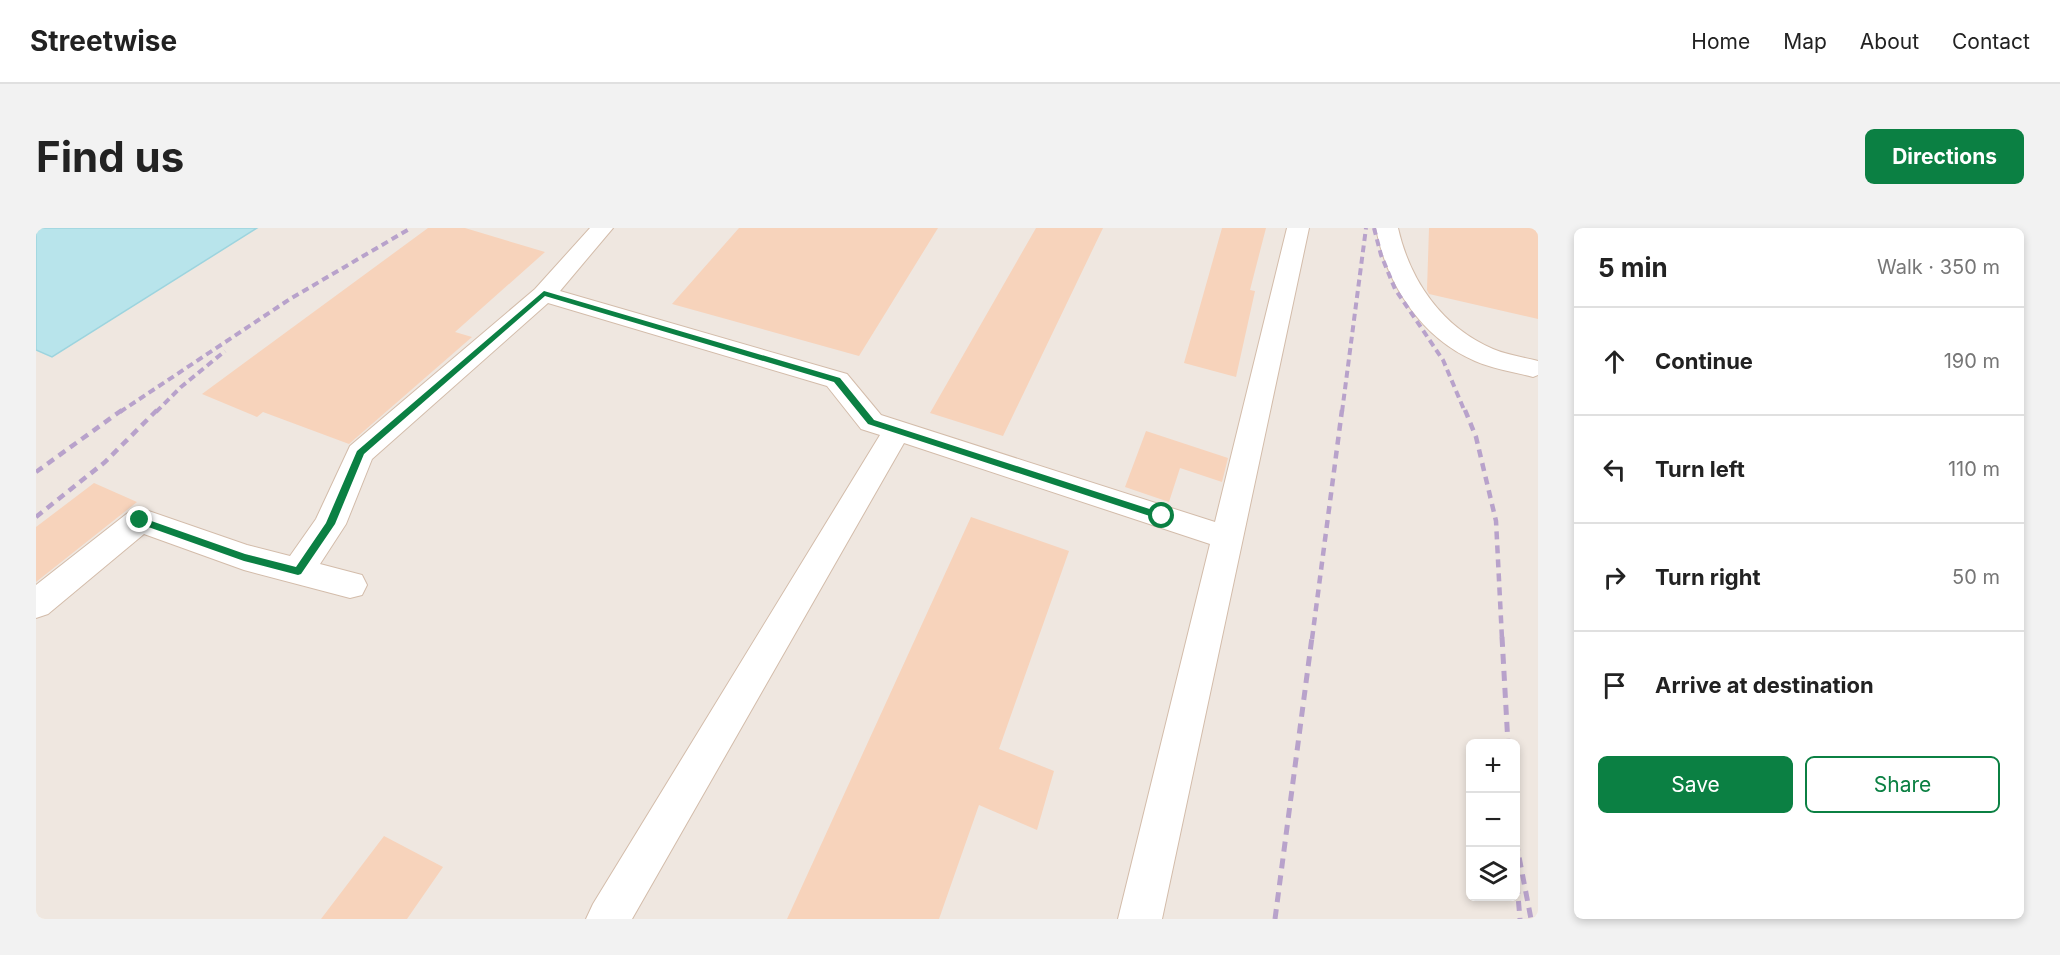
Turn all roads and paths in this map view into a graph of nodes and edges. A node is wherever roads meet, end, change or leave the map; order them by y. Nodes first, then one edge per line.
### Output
1 (602, 228) edge
2 (1298, 228) edge
3 (1387, 228) edge
4 (544, 294) junction
5 (1533, 368) dead end
6 (897, 430) junction
7 (1228, 538) junction
8 (298, 571) junction
9 (350, 585) dead end
10 (36, 604) edge
11 (608, 919) edge
12 (1140, 919) edge

1 - 4 lane
2 - 7 lane
3 - 5 lane
4 - 6 lane
4 - 8 lane
6 - 7 lane
6 - 11 lane
7 - 12 lane
8 - 9 lane
8 - 10 lane

